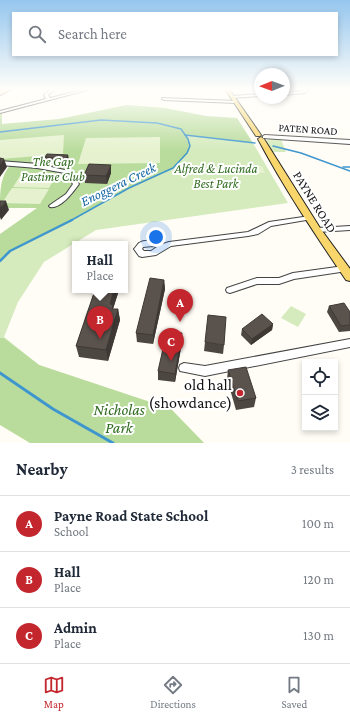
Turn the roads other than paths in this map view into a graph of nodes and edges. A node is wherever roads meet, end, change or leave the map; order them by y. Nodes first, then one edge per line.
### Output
1 (242, 110) edge
2 (262, 137) junction
3 (350, 142) edge
4 (0, 163) edge
5 (52, 206) dead end
6 (310, 218) junction
7 (350, 228) edge
8 (317, 230) junction
9 (166, 246) dead end
10 (344, 269) junction
11 (350, 277) edge
12 (230, 290) dead end
13 (350, 344) edge
14 (184, 368) dead end

1 - 2 main road, PAYNE ROAD
2 - 3 street, PATEN ROAD
2 - 6 main road, PAYNE ROAD
4 - 5 street
6 - 8 main road, PAYNE ROAD
6 - 9 street
7 - 8 street
8 - 10 main road, PAYNE ROAD
10 - 11 main road, PAYNE ROAD
10 - 12 street
13 - 14 street

